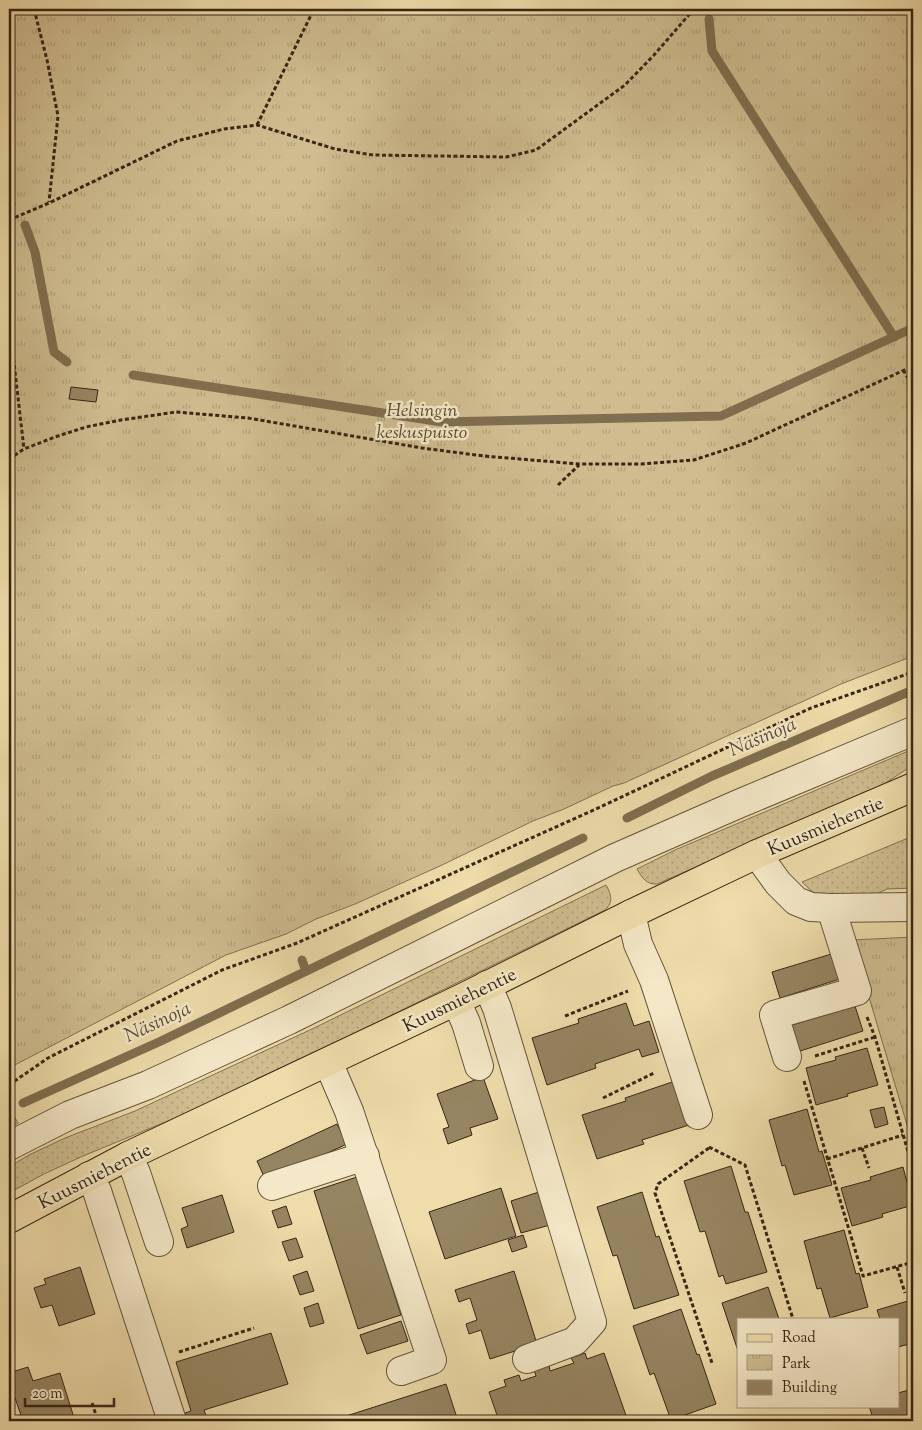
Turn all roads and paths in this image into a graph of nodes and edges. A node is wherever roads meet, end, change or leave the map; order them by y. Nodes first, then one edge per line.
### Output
1 (34, 9) edge
2 (314, 9) edge
3 (694, 9) edge
4 (257, 126) junction
5 (49, 203) junction
6 (9, 220) edge
7 (9, 320) edge
8 (913, 366) edge
9 (903, 370) junction
10 (913, 386) edge
11 (24, 449) junction
12 (9, 459) edge
13 (580, 464) junction
14 (558, 485) dead end
15 (913, 672) edge
16 (913, 732) edge
17 (913, 787) edge
18 (757, 854) junction
19 (913, 907) edge
20 (831, 908) junction
21 (631, 914) junction
22 (654, 980) junction
23 (487, 985) junction
24 (857, 990) junction
25 (456, 1000) junction
26 (565, 1016) dead end
27 (875, 1037) junction
28 (680, 1057) junction
29 (793, 1061) junction
30 (328, 1062) junction
31 (479, 1066) dead end
32 (10, 1084) edge
33 (603, 1098) dead end
34 (698, 1115) joint
35 (903, 1135) junction
36 (9, 1146) edge
37 (709, 1148) junction
38 (862, 1148) junction
39 (128, 1156) junction
40 (365, 1156) junction
41 (827, 1159) junction
42 (869, 1168) dead end
43 (913, 1169) edge
44 (89, 1176) junction
45 (272, 1186) dead end
46 (9, 1219) edge
47 (159, 1242) dead end
48 (913, 1262) edge
49 (897, 1267) junction
50 (906, 1293) dead end
51 (793, 1318) edge
52 (254, 1328) dead end
53 (528, 1359) dead end
54 (152, 1360) junction
55 (712, 1363) dead end
56 (401, 1370) dead end
57 (92, 1403) dead end
58 (98, 1421) edge
59 (172, 1421) edge

1 - 5 path
2 - 4 path
3 - 4 path
4 - 5 path
5 - 6 path
7 - 11 path
8 - 9 path
9 - 10 path
9 - 13 path
11 - 12 path
11 - 13 path
13 - 14 path
15 - 32 path
16 - 36 street
17 - 18 main road, Kuusmiehentie
18 - 20 street
18 - 21 main road, Kuusmiehentie
19 - 20 street
20 - 24 street
21 - 22 street
21 - 23 main road, Kuusmiehentie
22 - 26 path
22 - 28 street
23 - 25 main road, Kuusmiehentie
23 - 53 street
24 - 27 path
24 - 29 street
25 - 30 main road, Kuusmiehentie
25 - 31 street
27 - 29 path
27 - 35 path
28 - 33 path
28 - 34 street
29 - 41 path
30 - 39 main road, Kuusmiehentie
30 - 40 street
34 - 37 path
35 - 38 path
35 - 43 path
37 - 51 path
37 - 55 path
38 - 41 path
38 - 42 path
39 - 44 main road, Kuusmiehentie
39 - 47 street
40 - 45 street
40 - 56 street
41 - 49 path
44 - 46 main road, Kuusmiehentie
44 - 54 street
48 - 49 path
49 - 50 path
52 - 54 path
54 - 59 street
57 - 58 path

